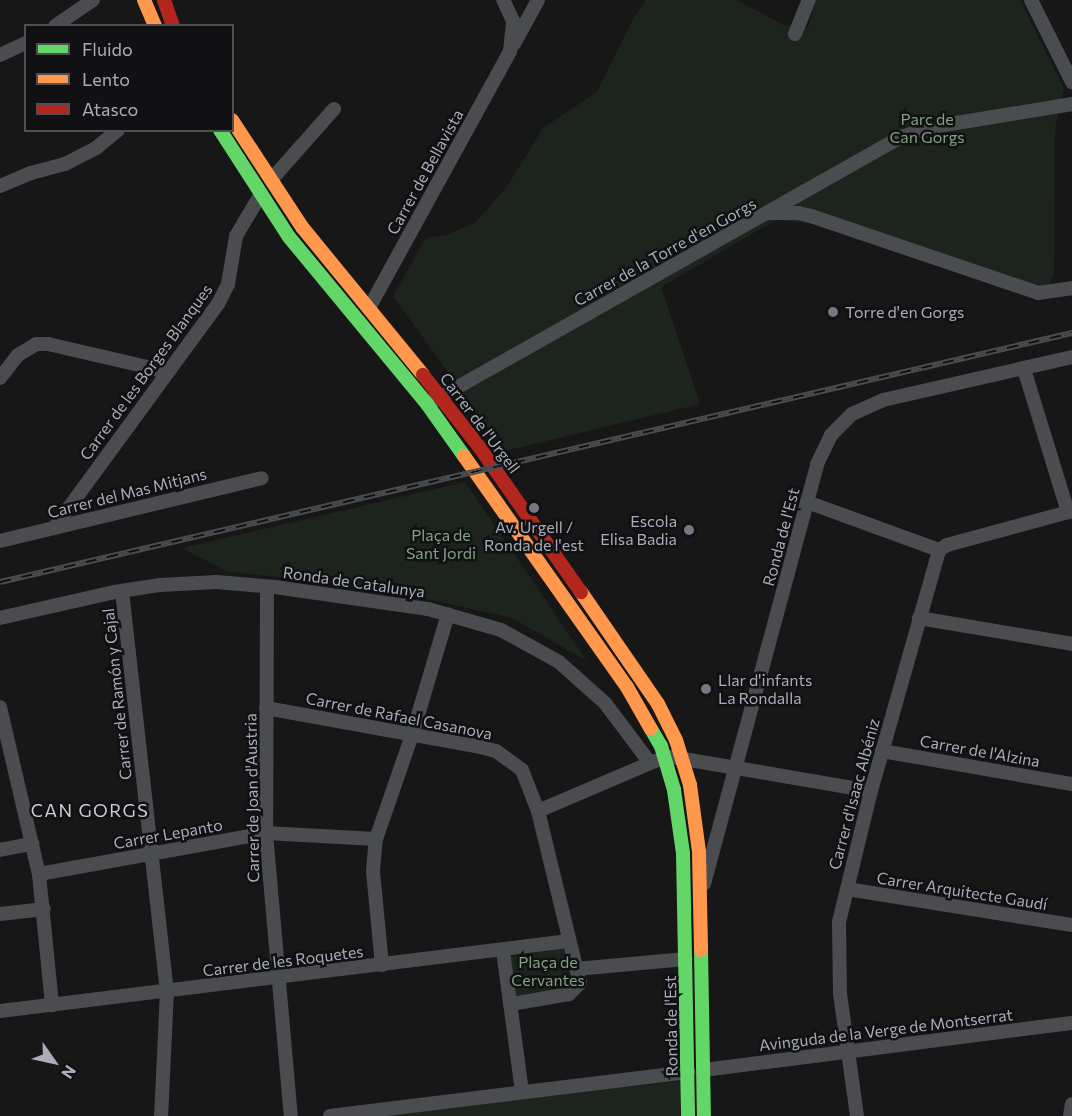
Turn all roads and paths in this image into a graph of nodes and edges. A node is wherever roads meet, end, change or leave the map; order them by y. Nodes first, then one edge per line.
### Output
1 (93, 0) edge
2 (144, 0) edge
3 (164, 0) edge
4 (502, 0) edge
5 (538, 0) edge
6 (809, 0) edge
7 (1031, 0) edge
8 (58, 24) edge
9 (154, 24) edge
10 (172, 24) edge
11 (795, 34) dead end
12 (24, 44) edge
13 (510, 51) junction
14 (0, 55) edge
15 (1072, 82) edge
16 (1072, 104) edge
17 (334, 109) dead end
18 (234, 123) edge
19 (116, 132) edge
20 (221, 132) edge
21 (271, 180) junction
22 (819, 182) junction
23 (0, 186) edge
24 (261, 194) junction
25 (765, 213) junction
26 (820, 220) junction
27 (1072, 288) edge
28 (369, 308) junction
29 (1072, 357) edge
30 (1024, 369) junction
31 (165, 374) junction
32 (0, 378) edge
33 (441, 396) junction
34 (427, 404) junction
35 (262, 478) dead end
36 (807, 502) junction
37 (1070, 511) edge
38 (54, 528) junction
39 (0, 541) edge
40 (939, 550) junction
41 (267, 587) junction
42 (122, 591) junction
43 (448, 614) junction
44 (0, 618) edge
45 (919, 618) junction
46 (1072, 644) edge
47 (0, 706) edge
48 (266, 708) junction
49 (411, 735) junction
50 (4, 742) edge
51 (882, 751) junction
52 (673, 758) junction
53 (650, 763) junction
54 (735, 770) junction
55 (1072, 784) edge
56 (871, 791) junction
57 (538, 811) junction
58 (266, 833) junction
59 (376, 839) junction
60 (32, 844) junction
61 (0, 850) edge
62 (151, 854) junction
63 (39, 874) junction
64 (847, 889) junction
65 (700, 897) junction
66 (44, 909) junction
67 (0, 914) edge
68 (1072, 925) edge
69 (569, 941) junction
70 (503, 951) junction
71 (686, 959) junction
72 (382, 965) junction
73 (576, 969) junction
74 (278, 978) junction
75 (167, 991) junction
76 (511, 1004) junction
77 (52, 1005) junction
78 (0, 1011) edge
79 (1072, 1023) edge
80 (846, 1051) junction
81 (704, 1070) junction
82 (688, 1072) junction
83 (522, 1092) junction
84 (1072, 1104) edge
85 (161, 1116) edge
86 (291, 1116) edge
87 (330, 1116) edge
88 (688, 1116) edge
89 (704, 1116) edge
90 (857, 1116) edge
91 (1070, 1116) edge

1 - 8 street
2 - 9 street
3 - 10 street
4 - 13 street, Carrer de Bellavista
5 - 13 street, Carrer de Bellavista
6 - 11 street
7 - 15 street
12 - 14 street
13 - 28 street, Carrer de Bellavista
16 - 22 street
17 - 21 street
18 - 21 street, Carrer de l'Urgell
19 - 23 street
20 - 24 street, Carrer de l'Urgell
21 - 28 street, Carrer de l'Urgell
22 - 25 street
22 - 26 street
24 - 31 street, Carrer de les Borges Blanques
24 - 34 street, Carrer de l'Urgell
25 - 26 street, Carrer de la Torre d'en Gorgs
25 - 33 street, Carrer de la Torre d'en Gorgs
26 - 27 street, Carrer de la Torre d'en Gorgs
28 - 33 street, Carrer de l'Urgell
29 - 30 street, Ronda de l'Est
30 - 36 street, Ronda de l'Est
30 - 37 street
31 - 32 street
31 - 38 street, Carrer de les Borges Blanques
33 - 34 street, Carrer de la Torre d'en Gorgs
33 - 52 street, Carrer de l'Urgell
34 - 52 street, Carrer de l'Urgell
35 - 38 street, Carrer del Mas Mitjans
36 - 40 street
36 - 54 street, Ronda de l'Est
37 - 40 street
38 - 39 street, Carrer del Mas Mitjans
40 - 45 street, Carrer d'Isaac Albéniz
41 - 42 street, Ronda de Catalunya
41 - 43 street, Ronda de Catalunya
41 - 48 street, Carrer de Joan d'Austria
42 - 44 street, Ronda de Catalunya
42 - 62 street, Carrer de Ramón y Cajal
43 - 49 street
43 - 53 street, Ronda de Catalunya
45 - 46 street
45 - 51 street, Carrer d'Isaac Albéniz
47 - 50 street
48 - 49 street, Carrer de Rafael Casanova
48 - 58 street, Carrer de Joan d'Austria
49 - 57 street, Carrer de Rafael Casanova
49 - 59 street
50 - 60 street
51 - 55 street, Carrer de l'Alzina
51 - 56 street, Carrer d'Isaac Albéniz
52 - 53 street
52 - 54 street
52 - 65 street, Ronda de l'Est
52 - 71 street, Ronda de l'Est
53 - 57 street
54 - 56 street
54 - 65 street, Ronda de l'Est
56 - 64 street, Carrer d'Isaac Albéniz
57 - 69 street, Carrer de Rafael Casanova
58 - 59 street, Carrer Lepanto
58 - 62 street, Carrer Lepanto
58 - 74 street, Carrer de Joan d'Austria
59 - 72 street
60 - 61 street
60 - 63 street
62 - 63 street, Carrer Lepanto
62 - 75 street, Carrer de Ramón y Cajal
63 - 66 street
64 - 68 street, Carrer Arquitecte Gaudí
64 - 80 street, Carrer d'Isaac Albéniz
65 - 81 street, Ronda de l'Est
66 - 67 street
66 - 77 street
69 - 70 street, Carrer de les Roquetes
69 - 73 street
70 - 72 street, Carrer de les Roquetes
70 - 76 street
71 - 73 street
71 - 82 street, Ronda de l'Est
72 - 74 street, Carrer de les Roquetes
73 - 76 street
74 - 75 street, Carrer de les Roquetes
74 - 86 street, Carrer de Joan d'Austria
75 - 77 street, Carrer de les Roquetes
75 - 85 street, Carrer de Ramón y Cajal
76 - 83 street
77 - 78 street, Carrer de les Roquetes
79 - 80 street, Avinguda de la Verge de Montserrat
80 - 81 street, Avinguda de la Verge de Montserrat
80 - 90 street, Carrer d'Isaac Albéniz
81 - 89 street, Ronda de l'Est
82 - 83 street
82 - 88 street, Ronda de l'Est
83 - 87 street
84 - 91 street

